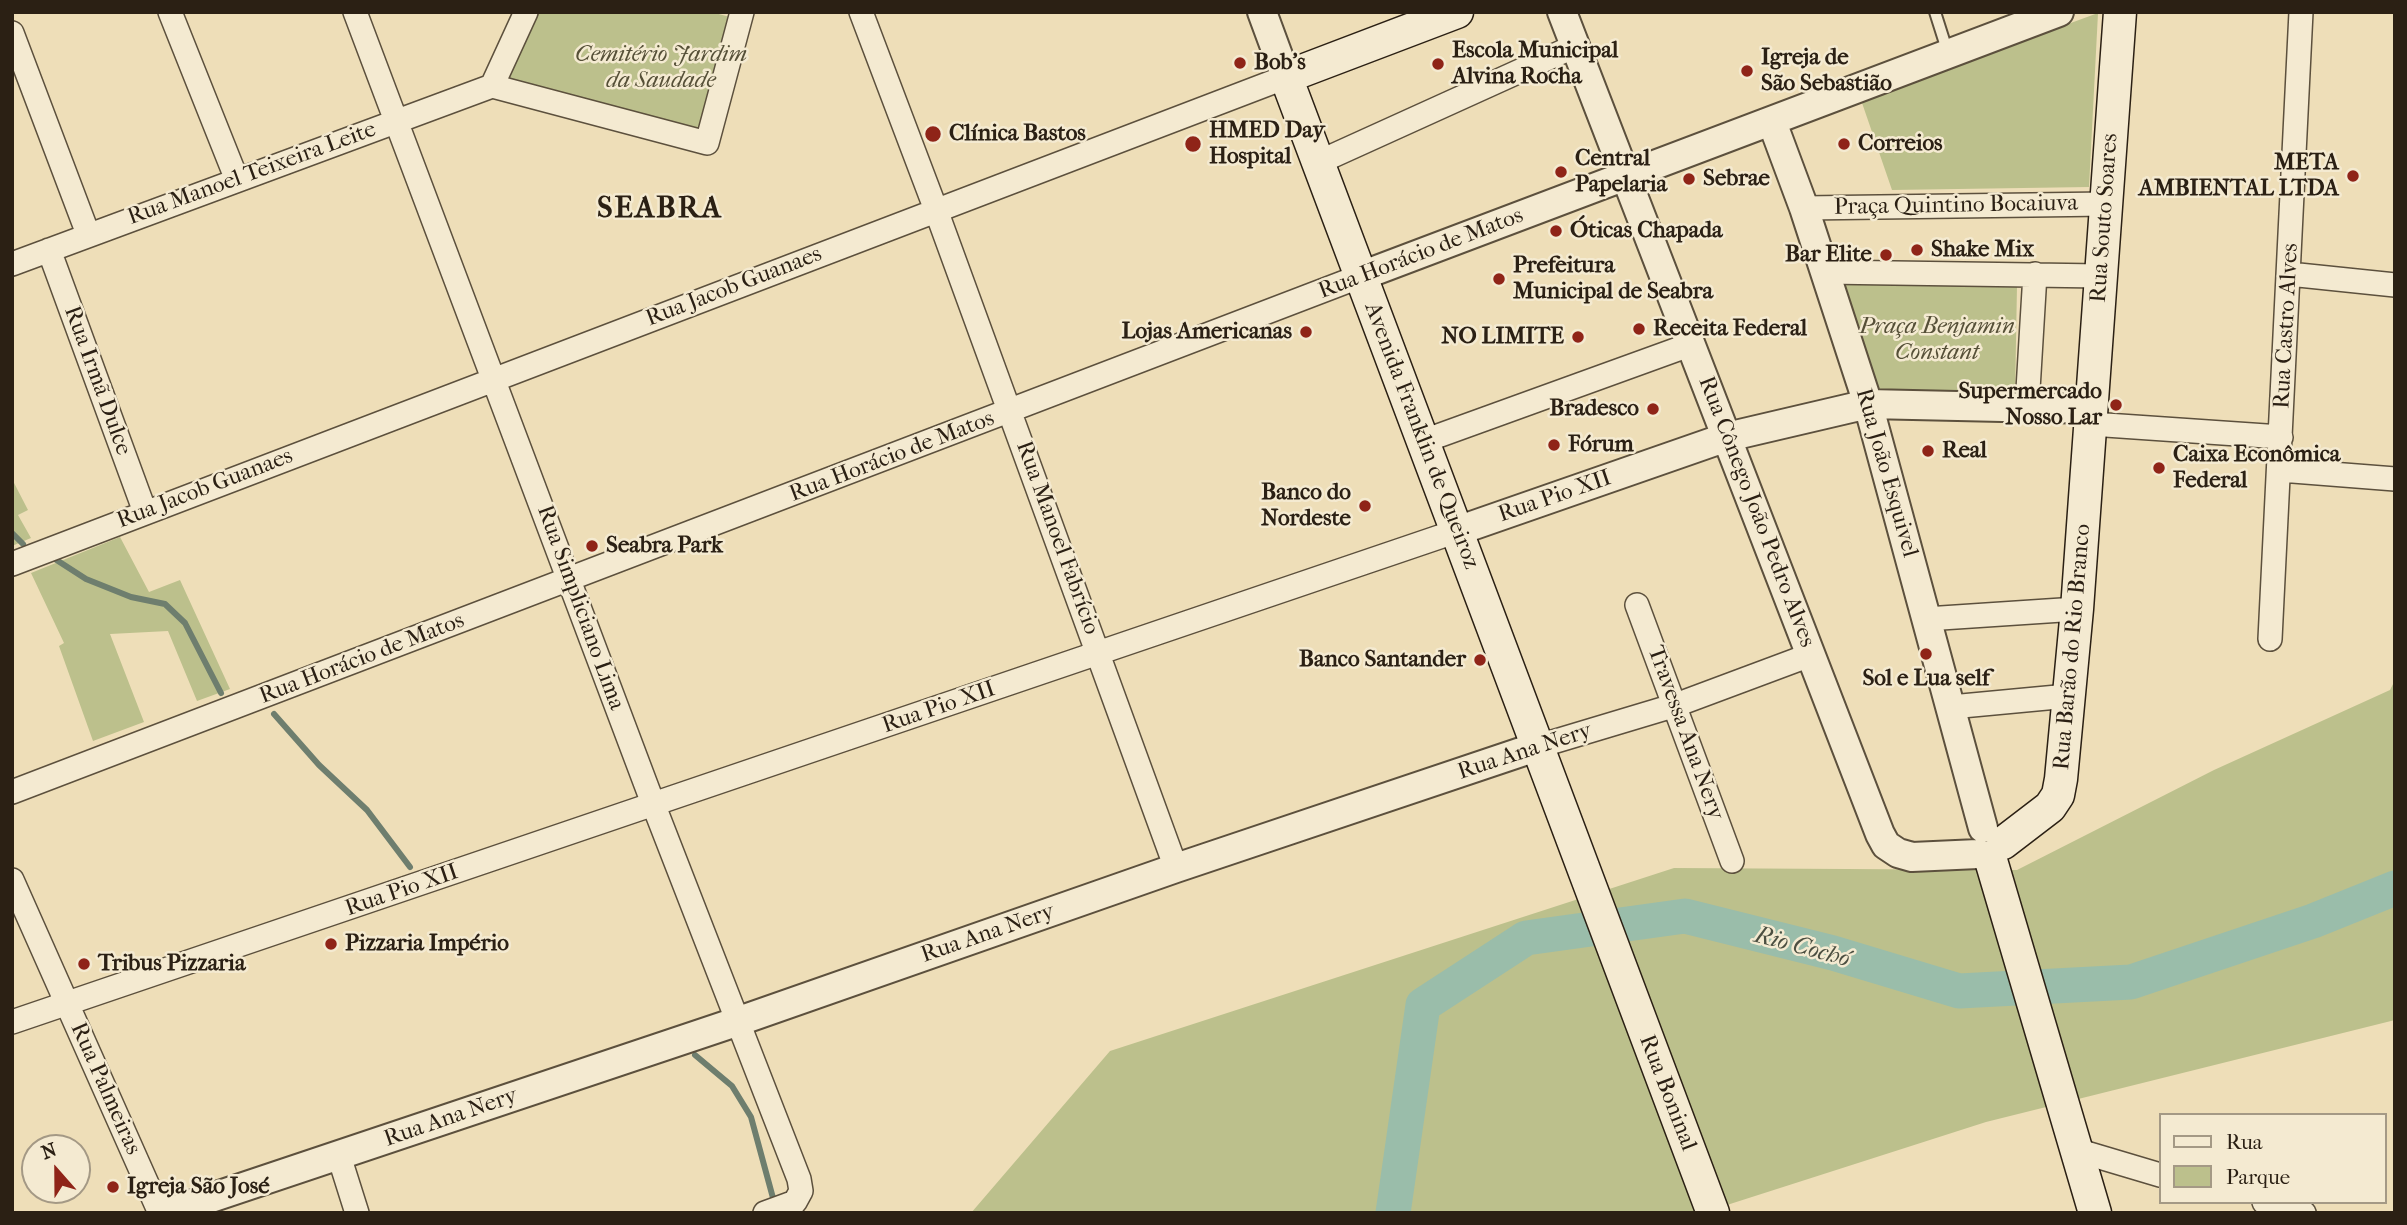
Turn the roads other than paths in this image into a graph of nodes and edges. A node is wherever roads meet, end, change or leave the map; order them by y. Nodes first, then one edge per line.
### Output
1 (170, 12) edge
2 (355, 12) edge
3 (526, 12) edge
4 (742, 12) edge
5 (860, 12) edge
6 (1262, 12) edge
7 (1457, 12) edge
8 (1562, 12) edge
9 (1935, 12) edge
10 (2059, 12) edge
11 (2120, 12) edge
12 (2301, 12) edge
13 (12, 33) edge
14 (1575, 46) junction
15 (1949, 54) junction
16 (1286, 78) junction
17 (492, 86) junction
18 (395, 121) junction
19 (1772, 122) junction
20 (1317, 163) junction
21 (1627, 176) junction
22 (237, 180) junction
23 (2107, 204) junction
24 (1804, 208) junction
25 (936, 210) junction
26 (88, 234) junction
27 (49, 250) junction
28 (12, 264) edge
29 (1825, 272) junction
30 (2035, 274) junction
31 (2289, 274) junction
32 (1361, 276) junction
33 (2101, 276) junction
34 (2395, 285) edge
35 (1692, 344) junction
36 (494, 379) junction
37 (1868, 404) junction
38 (2026, 406) junction
39 (1010, 411) junction
40 (2091, 417) junction
41 (1727, 437) junction
42 (2281, 437) junction
43 (1424, 440) junction
44 (2280, 470) junction
45 (2395, 479) edge
46 (145, 512) junction
47 (1457, 531) junction
48 (12, 564) edge
49 (570, 580) junction
50 (1637, 605) dead end
51 (2077, 609) junction
52 (1926, 619) junction
53 (2270, 639) dead end
54 (1099, 652) junction
55 (1810, 655) junction
56 (2068, 696) junction
57 (1676, 705) junction
58 (1951, 707) junction
59 (1536, 747) junction
60 (12, 792) edge
61 (654, 806) junction
62 (1990, 853) junction
63 (1580, 861) joint
64 (1732, 861) dead end
65 (1176, 868) junction
66 (12, 880) edge
67 (66, 1003) junction
68 (739, 1021) junction
69 (12, 1022) edge
70 (2074, 1141) junction
71 (339, 1156) junction
72 (2158, 1174) edge
73 (2271, 1204) edge
74 (766, 1212) edge
75 (163, 1213) edge
76 (357, 1213) edge
77 (1713, 1213) edge
78 (2095, 1213) edge
79 (2304, 1213) edge

1 - 22 street
2 - 18 street, Rua Simpliciano Lima
3 - 17 street
4 - 17 street
5 - 25 street, Rua Manoel Fabrício
6 - 16 street, Avenida Franklin de Queiroz
7 - 16 main road, Rua Jacob Guanaes
8 - 14 street, Rua Cônego João Pedro Alves
9 - 15 lane
10 - 15 street
11 - 23 main road, Rua Souto Soares
12 - 31 street, Rua Castro Alves
13 - 26 street
14 - 20 street
14 - 21 street, Rua Cônego João Pedro Alves
15 - 19 street
16 - 20 main road, Avenida Franklin de Queiroz
16 - 25 street, Rua Jacob Guanaes
17 - 18 street, Rua Manoel Teixeira Leite
18 - 22 street, Rua Manoel Teixeira Leite
18 - 36 street, Rua Simpliciano Lima
19 - 21 street, Rua Horácio de Matos
19 - 24 street, Rua João Esquivel
20 - 32 main road, Avenida Franklin de Queiroz
21 - 32 street, Rua Horácio de Matos
21 - 35 street, Rua Cônego João Pedro Alves
22 - 26 street, Rua Manoel Teixeira Leite
23 - 24 street, Praça Quintino Bocaiuva
23 - 33 main road, Rua Souto Soares
24 - 29 street, Rua João Esquivel
25 - 36 street, Rua Jacob Guanaes
25 - 39 street, Rua Manoel Fabrício
26 - 27 street, Rua Manoel Teixeira Leite
27 - 28 street, Rua Manoel Teixeira Leite
27 - 46 street, Rua Irmã Dulce
29 - 30 street
29 - 37 street, Rua João Esquivel
30 - 33 street
30 - 38 street
31 - 34 street
31 - 42 street, Rua Castro Alves
32 - 39 street, Rua Horácio de Matos
32 - 43 main road, Avenida Franklin de Queiroz
33 - 40 main road, Rua Souto Soares
35 - 41 street, Rua Cônego João Pedro Alves
35 - 43 street
36 - 46 street, Rua Jacob Guanaes
36 - 49 street, Rua Simpliciano Lima
37 - 38 street
37 - 41 street, Rua Pio XII
37 - 52 street, Rua João Esquivel
38 - 40 street
39 - 49 street, Rua Horácio de Matos
39 - 54 street, Rua Manoel Fabrício
40 - 42 street
40 - 51 main road, Rua Barão do Rio Branco
41 - 47 street, Rua Pio XII
41 - 55 street, Rua Cônego João Pedro Alves
42 - 44 street, Rua Castro Alves
43 - 47 main road, Avenida Franklin de Queiroz
44 - 45 street
44 - 53 street, Rua Castro Alves
46 - 48 street, Rua Jacob Guanaes
47 - 54 street, Rua Pio XII
47 - 59 main road, Avenida Franklin de Queiroz
49 - 60 street, Rua Horácio de Matos
49 - 61 street, Rua Simpliciano Lima
50 - 57 street, Travessa Ana Nery
51 - 52 street
51 - 56 main road, Rua Barão do Rio Branco
52 - 58 street, Rua João Esquivel
54 - 61 street, Rua Pio XII
54 - 65 street, Rua Manoel Fabrício
55 - 57 street, Rua Ana Nery
55 - 62 street, Rua Cônego João Pedro Alves
56 - 58 street
56 - 62 main road, Rua Barão do Rio Branco
57 - 59 street, Rua Ana Nery
57 - 64 street, Travessa Ana Nery
58 - 62 street, Rua João Esquivel
59 - 63 main road, Avenida Franklin de Queiroz
59 - 65 street, Rua Ana Nery
61 - 67 street, Rua Pio XII
61 - 68 street, Rua Simpliciano Lima
62 - 70 main road
63 - 77 main road, Rua Boninal
65 - 68 street, Rua Ana Nery
66 - 67 street, Rua Palmeiras
67 - 69 street, Rua Pio XII
67 - 75 street, Rua Palmeiras
68 - 71 street, Rua Ana Nery
68 - 74 street, Rua Simpliciano Lima
70 - 72 street
70 - 78 main road
71 - 75 street, Rua Ana Nery
71 - 76 street
73 - 79 street

